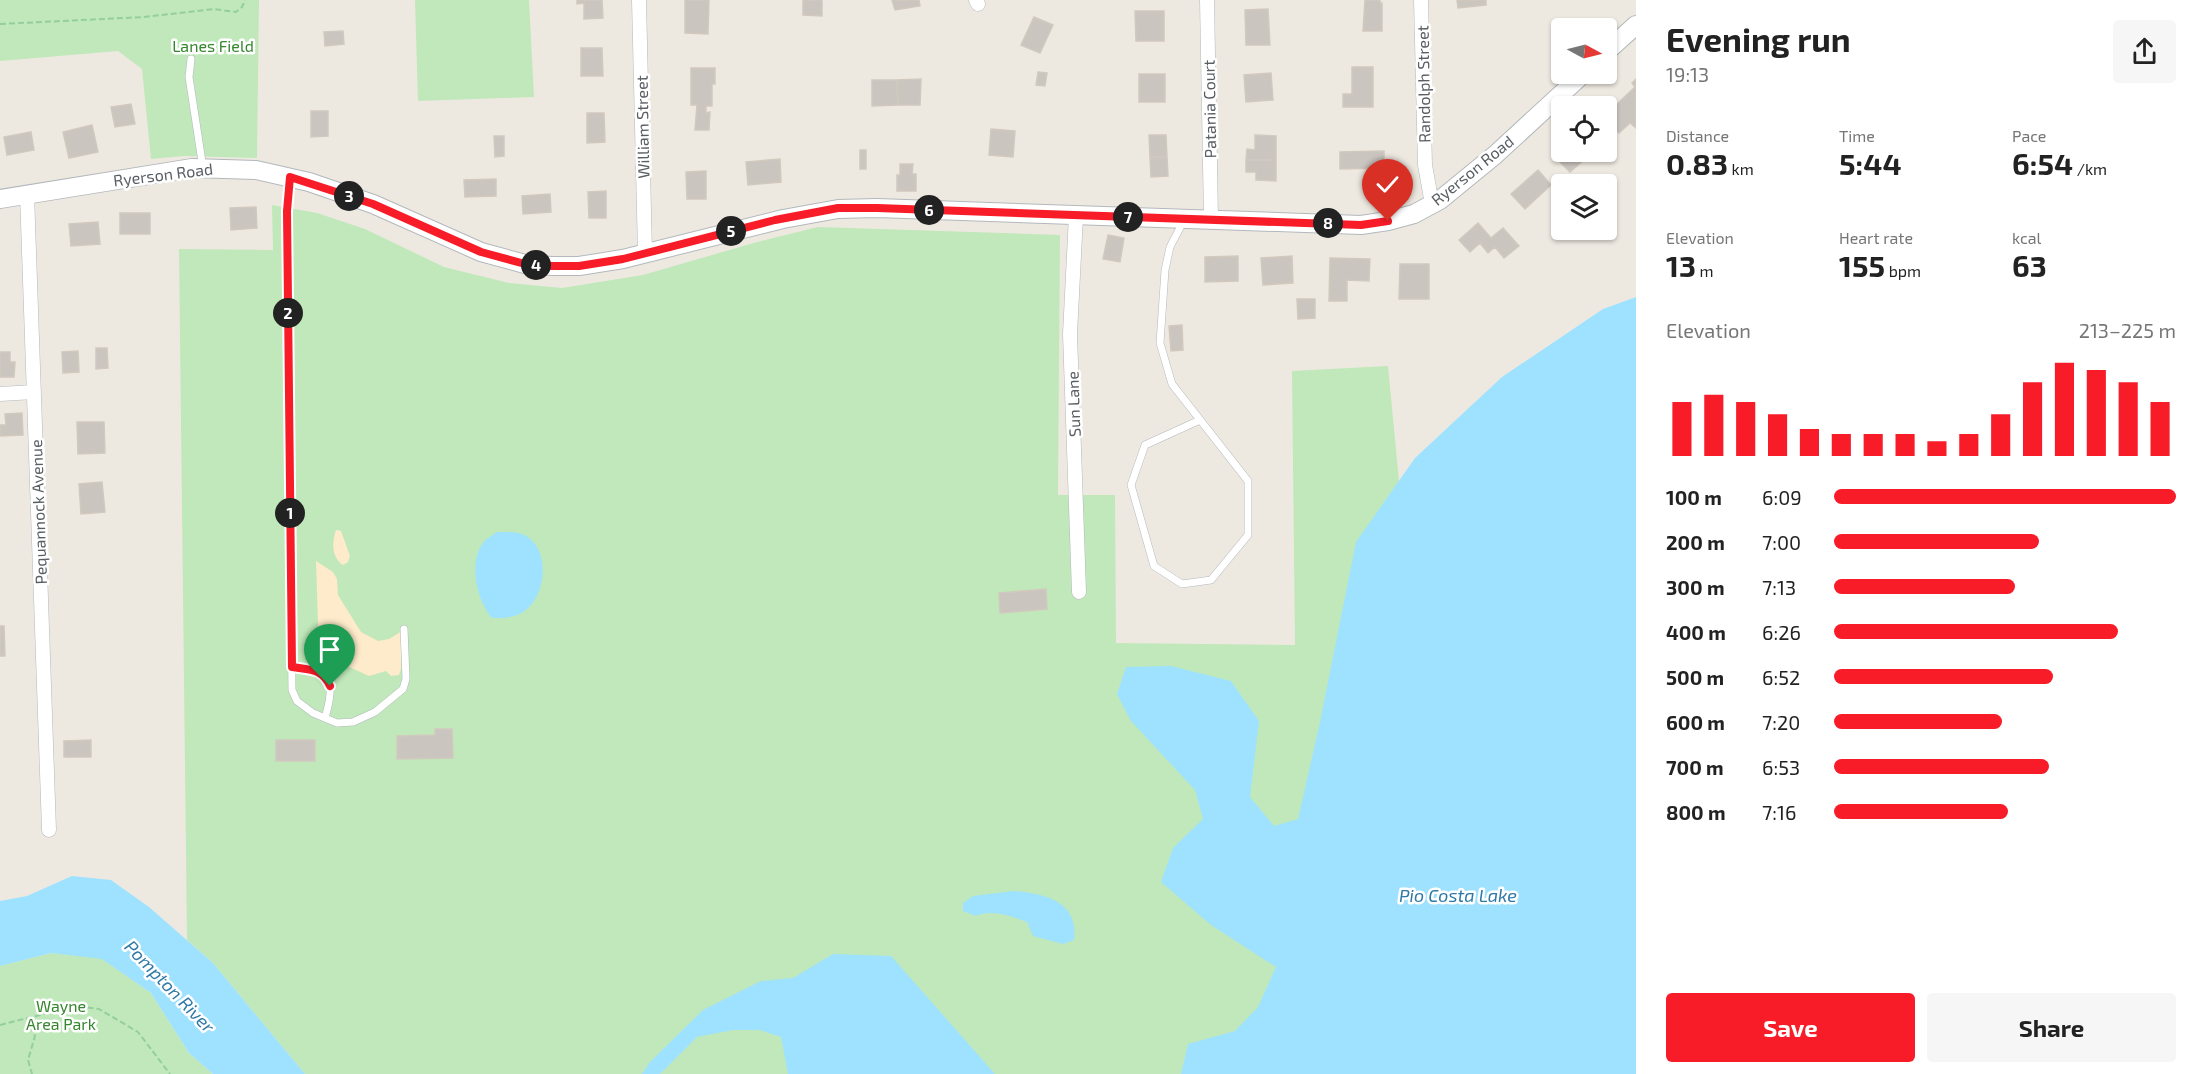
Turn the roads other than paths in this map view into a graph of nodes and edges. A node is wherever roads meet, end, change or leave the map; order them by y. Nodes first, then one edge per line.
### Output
1 (639, 0) edge
2 (1207, 0) edge
3 (1421, 0) edge
4 (1636, 25) edge
5 (1617, 39) edge
6 (190, 59) dead end
7 (1572, 84) edge
8 (203, 168) junction
9 (290, 177) junction
10 (27, 194) junction
11 (0, 199) edge
12 (1432, 204) junction
13 (1076, 216) junction
14 (1186, 218) junction
15 (1211, 218) junction
16 (645, 253) junction
17 (34, 393) junction
18 (0, 394) edge
19 (1200, 420) junction
20 (1079, 592) dead end
21 (404, 629) dead end
22 (292, 667) junction
23 (325, 718) junction
24 (49, 830) dead end

1 - 16 street, William Street
2 - 15 street, Patania Court
3 - 12 street, Randolph Street
4 - 5 street
6 - 8 lane
7 - 12 street, Ryerson Road
8 - 9 street, Ryerson Road
8 - 10 street, Ryerson Road
9 - 16 street, Ryerson Road
9 - 22 lane
10 - 11 street, Ryerson Road
10 - 17 street, Pequannock Avenue
12 - 15 street, Ryerson Road
13 - 14 street, Ryerson Road
13 - 16 street, Ryerson Road
13 - 20 street, Sun Lane
14 - 15 street, Ryerson Road
14 - 19 lane
17 - 18 street
17 - 24 street, Pequannock Avenue
19 - 19 lane
21 - 23 lane
22 - 23 lane
22 - 23 lane

